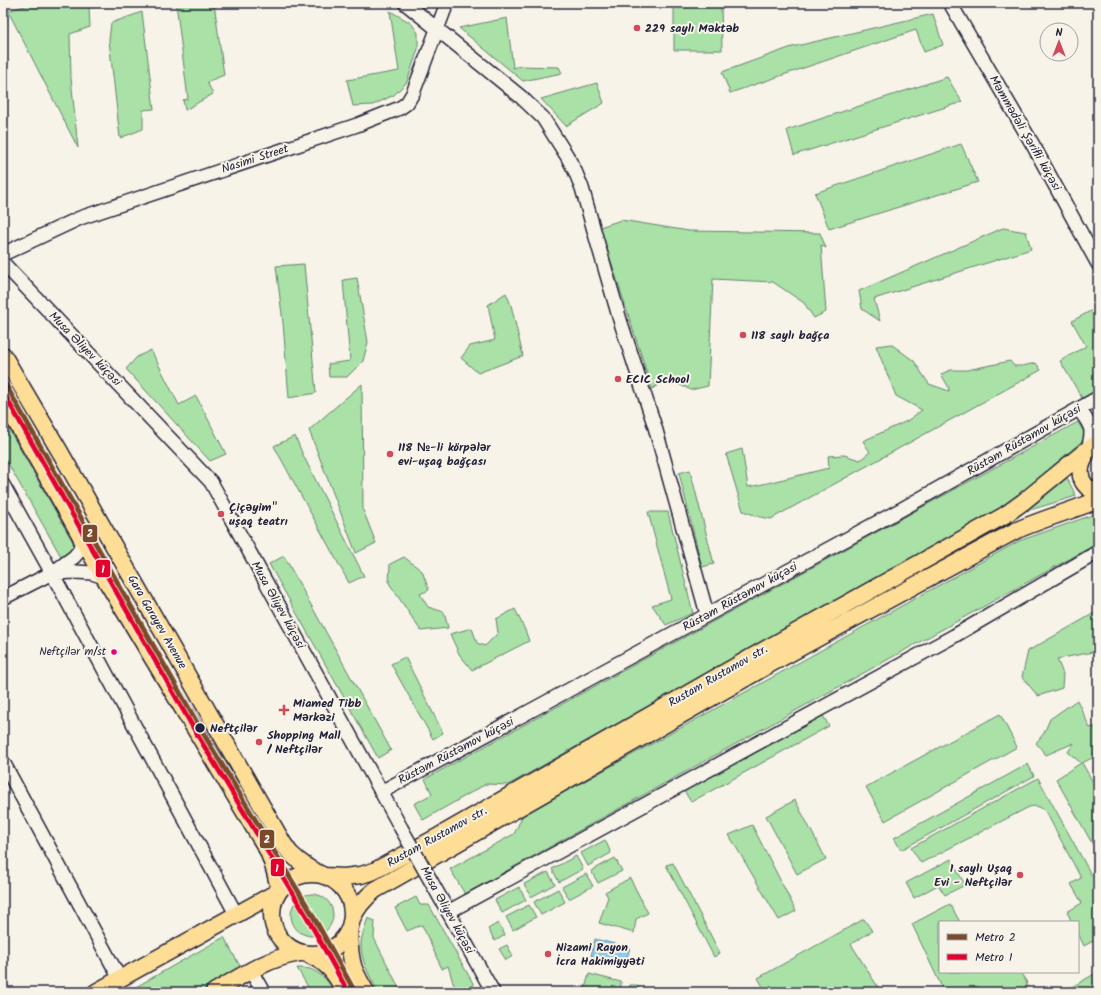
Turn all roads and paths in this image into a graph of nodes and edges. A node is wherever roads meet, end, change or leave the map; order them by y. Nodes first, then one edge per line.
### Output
1 (405, 3) edge
2 (447, 3) edge
3 (950, 3) edge
4 (437, 30) junction
5 (3, 254) edge
6 (3, 263) edge
7 (1098, 264) edge
8 (3, 355) edge
9 (1098, 398) edge
10 (3, 399) edge
11 (1079, 409) junction
12 (1093, 446) edge
13 (3, 485) edge
14 (1098, 492) edge
15 (1098, 500) edge
16 (79, 533) junction
17 (1098, 552) edge
18 (52, 573) junction
19 (104, 577) junction
20 (3, 598) edge
21 (707, 614) junction
22 (3, 762) edge
23 (381, 792) junction
24 (324, 876) junction
25 (279, 891) junction
26 (448, 912) junction
27 (236, 914) junction
28 (351, 920) junction
29 (304, 953) junction
30 (251, 971) junction
31 (120, 979) junction
32 (96, 992) edge
33 (214, 992) edge
34 (263, 992) edge
35 (346, 992) edge
36 (366, 992) edge
37 (493, 992) edge

1 - 4 street
2 - 4 street, Nasimi Street
3 - 7 street, Məmmədəli Şərifli küçəsi
4 - 5 street, Nasimi Street
4 - 21 street
6 - 23 street, Musa Əliyev küçəsi
8 - 24 main road, Gara Garayev Avenue
9 - 11 street, Rüstəm Rüstəmov küçəsi
10 - 16 main road, Gara Garayev Avenue
11 - 12 street
11 - 21 street, Rüstəm Rüstəmov küçəsi
12 - 14 main road
12 - 24 main road, Rustam Rustamov str.
13 - 18 street
15 - 28 main road, Rustam Rustamov str.
16 - 18 street
16 - 19 main road, Gara Garayev Avenue
17 - 26 street
18 - 19 street
18 - 20 street
18 - 27 street
19 - 25 main road, Gara Garayev Avenue
21 - 23 street, Rüstəm Rüstəmov küçəsi
22 - 31 street
23 - 26 street, Musa Əliyev küçəsi, bridge
24 - 25 main road
24 - 28 main road
25 - 27 main road
25 - 29 main road
26 - 37 street, Musa Əliyev küçəsi
27 - 31 main road
28 - 29 main road
28 - 36 main road
29 - 30 main road
29 - 35 main road
30 - 33 main road
30 - 34 street
31 - 32 main road

